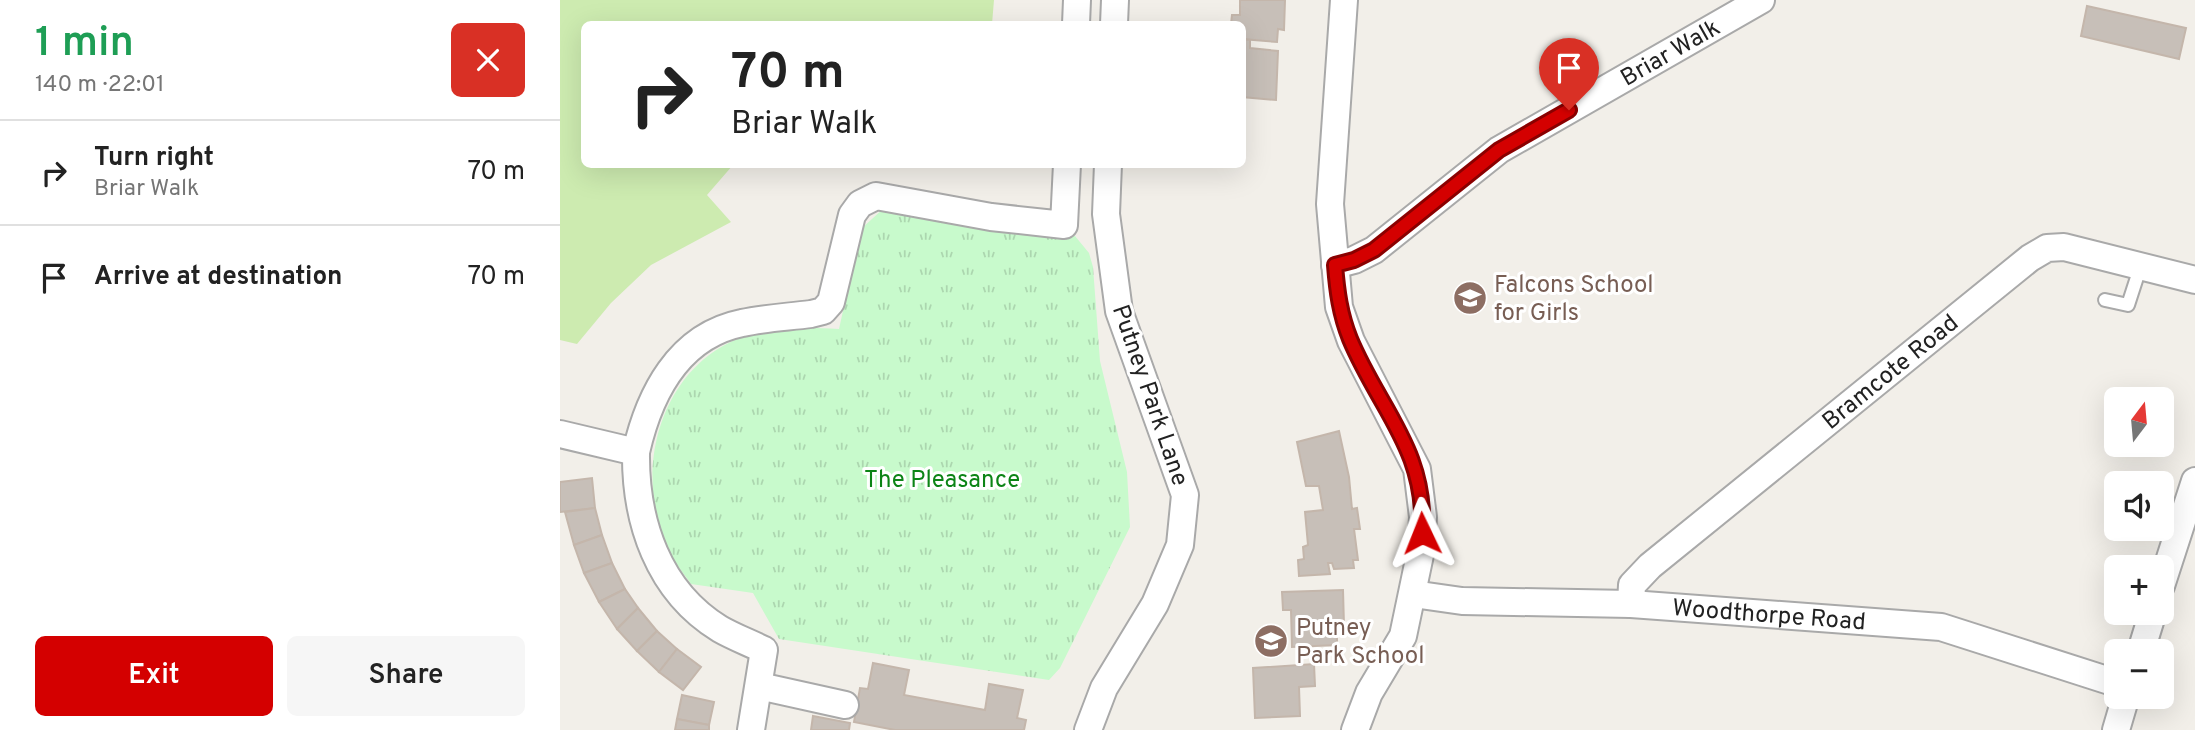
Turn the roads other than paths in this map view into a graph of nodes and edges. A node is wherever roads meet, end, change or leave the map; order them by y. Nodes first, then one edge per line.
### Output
1 (1077, 0) edge
2 (1115, 0) edge
3 (1344, 0) edge
4 (1761, 0) edge
5 (1076, 21) edge
6 (1114, 21) edge
7 (1068, 168) edge
8 (1108, 168) edge
9 (1335, 265) junction
10 (2140, 268) junction
11 (2195, 280) edge
12 (2105, 300) dead end
13 (560, 434) edge
14 (636, 452) junction
15 (2195, 481) edge
16 (2171, 555) edge
17 (1413, 594) junction
18 (1631, 604) junction
19 (2104, 679) edge
20 (759, 686) junction
21 (845, 705) dead end
22 (2122, 709) edge
23 (751, 730) edge
24 (1088, 730) edge
25 (1355, 730) edge
26 (2116, 730) edge

1 - 5 street
2 - 6 street
3 - 9 street
4 - 9 street, Briar Walk
7 - 14 street
8 - 24 street, Putney Park Lane
9 - 17 street
10 - 11 street, Bramcote Road
10 - 12 lane
10 - 18 street, Bramcote Road
13 - 14 street
14 - 20 street
15 - 16 street
17 - 18 street, Woodthorpe Road
17 - 25 street
18 - 19 street, Woodthorpe Road
20 - 21 street
20 - 23 street
22 - 26 street

